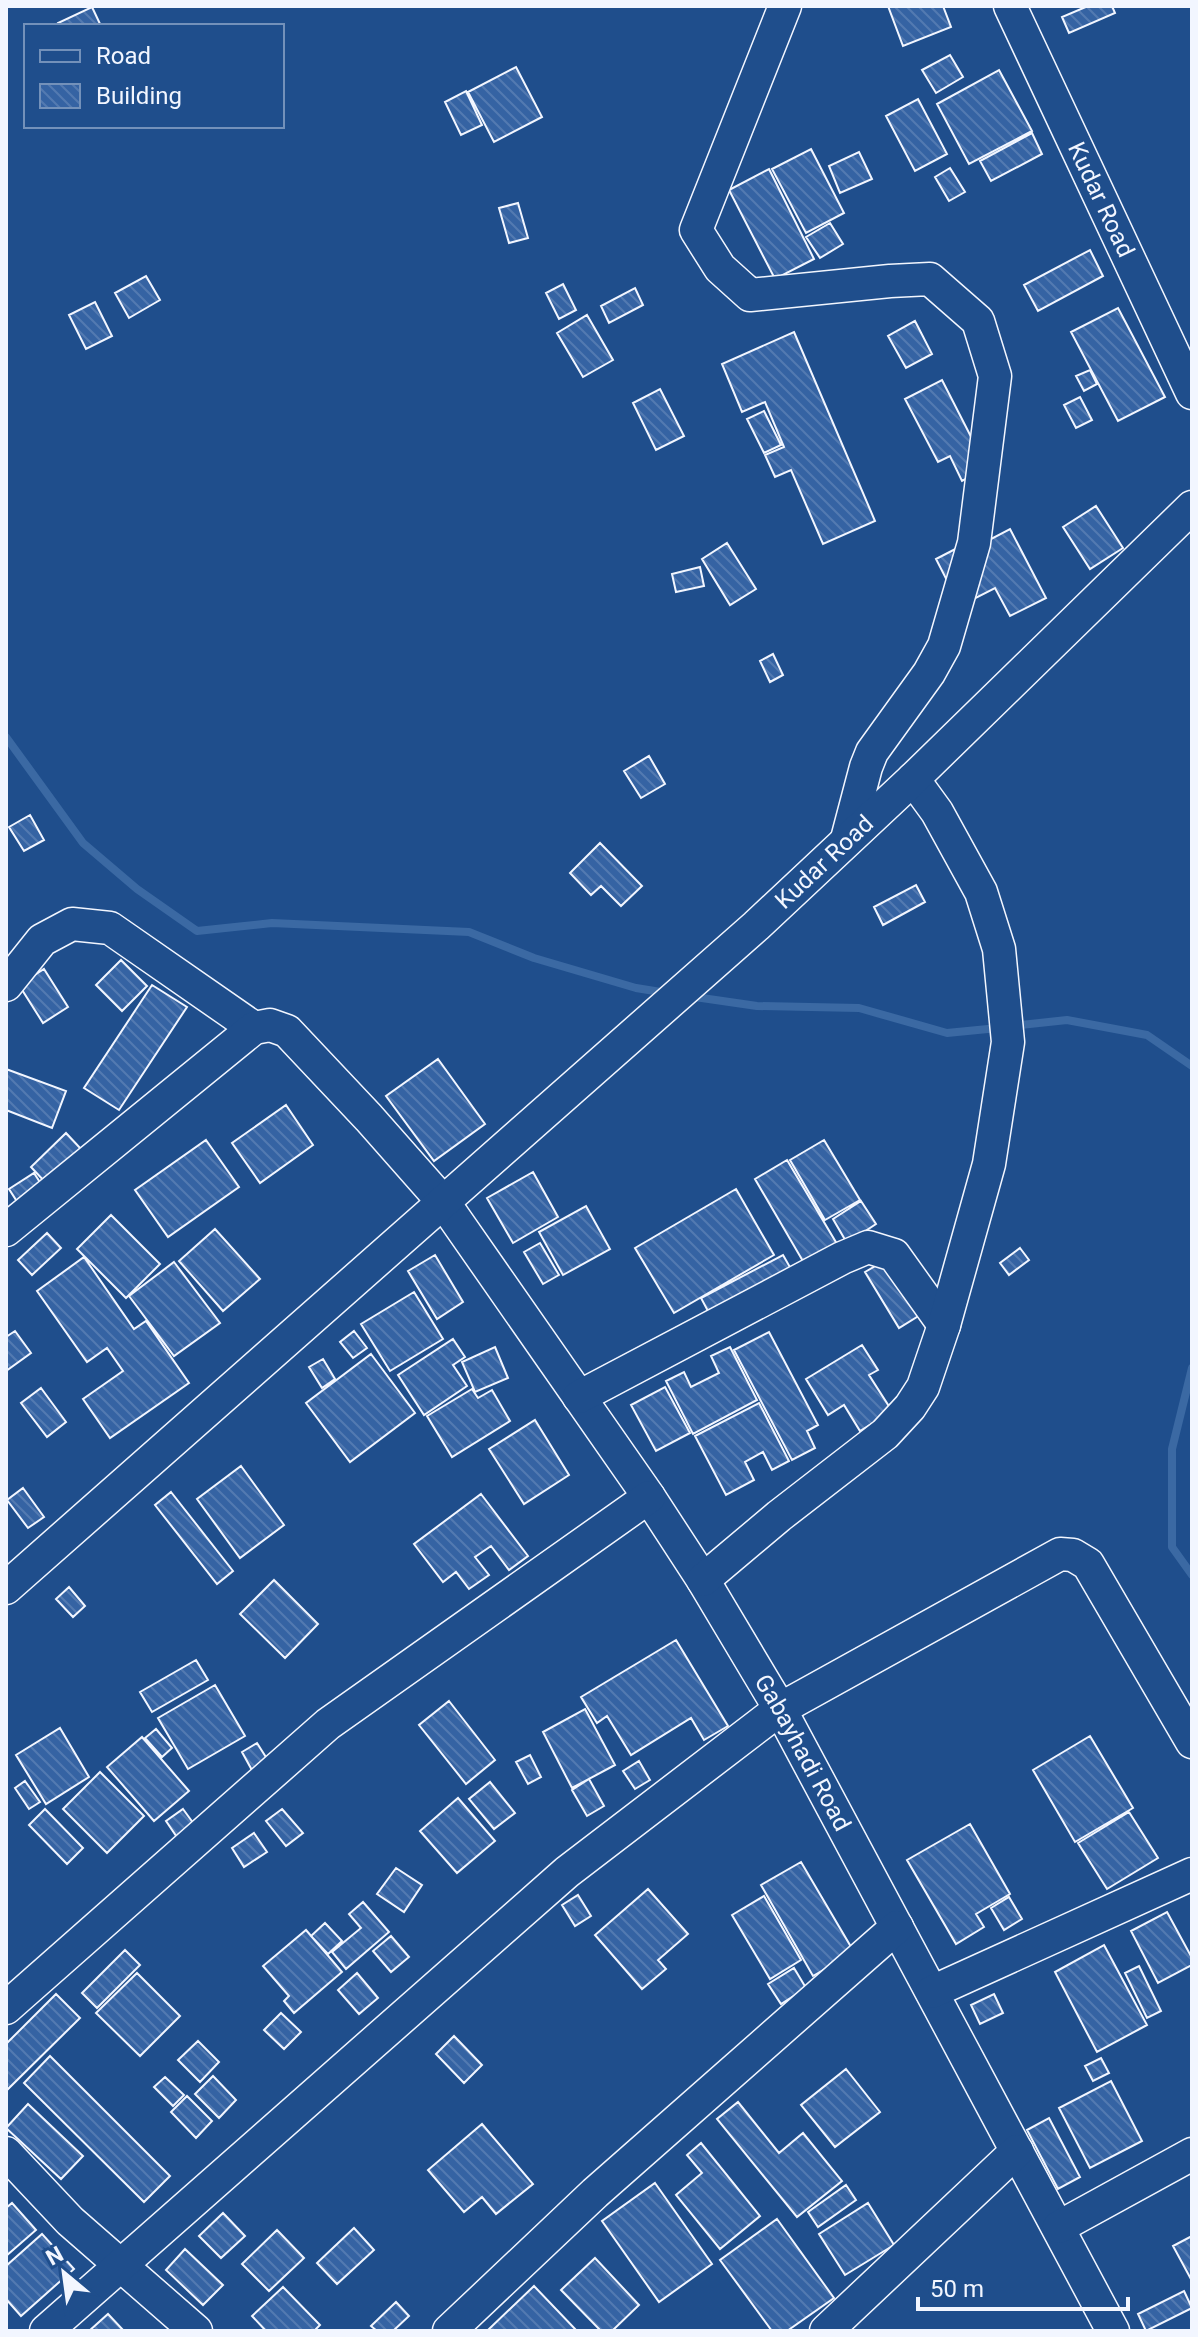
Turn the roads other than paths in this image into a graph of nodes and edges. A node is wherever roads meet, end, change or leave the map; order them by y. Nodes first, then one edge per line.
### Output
1 (785, 6) edge
2 (1011, 6) edge
3 (1192, 393) edge
4 (1192, 507) edge
5 (913, 779) junction
6 (847, 839) junction
7 (6, 985) edge
8 (254, 1028) junction
9 (444, 1203) junction
10 (7, 1227) edge
11 (944, 1325) junction
12 (579, 1397) junction
13 (649, 1497) junction
14 (703, 1580) junction
15 (6, 1588) edge
16 (780, 1709) junction
17 (1192, 1742) edge
18 (1192, 1874) edge
19 (897, 1927) junction
20 (932, 1992) junction
21 (6, 2008) edge
22 (1017, 2151) junction
23 (6, 2153) edge
24 (1192, 2154) edge
25 (1059, 2227) junction
26 (120, 2266) junction
27 (46, 2331) edge
28 (196, 2331) edge
29 (449, 2331) edge
30 (826, 2331) edge
31 (1113, 2331) edge

1 - 6 street
2 - 3 street, Kudar Road
4 - 5 street, Kudar Road
5 - 6 street, Kudar Road
5 - 11 street
6 - 9 street, Kudar Road
7 - 8 street
8 - 9 street, Gabayhadi Road
8 - 10 street
9 - 12 street, Gabayhadi Road
9 - 15 street, Kudar Road
11 - 12 street
11 - 14 street
12 - 13 street, Gabayhadi Road
13 - 14 street, Gabayhadi Road
13 - 21 street
14 - 16 street, Gabayhadi Road
16 - 17 street
16 - 19 street, Gabayhadi Road
16 - 26 street
18 - 20 street
19 - 20 street, Gabayhadi Road
19 - 29 street
20 - 22 street, Gabayhadi Road
22 - 25 street, Gabayhadi Road
22 - 30 street
23 - 26 street
24 - 25 street
25 - 31 street, Gabayhadi Road
26 - 27 street
26 - 28 street

